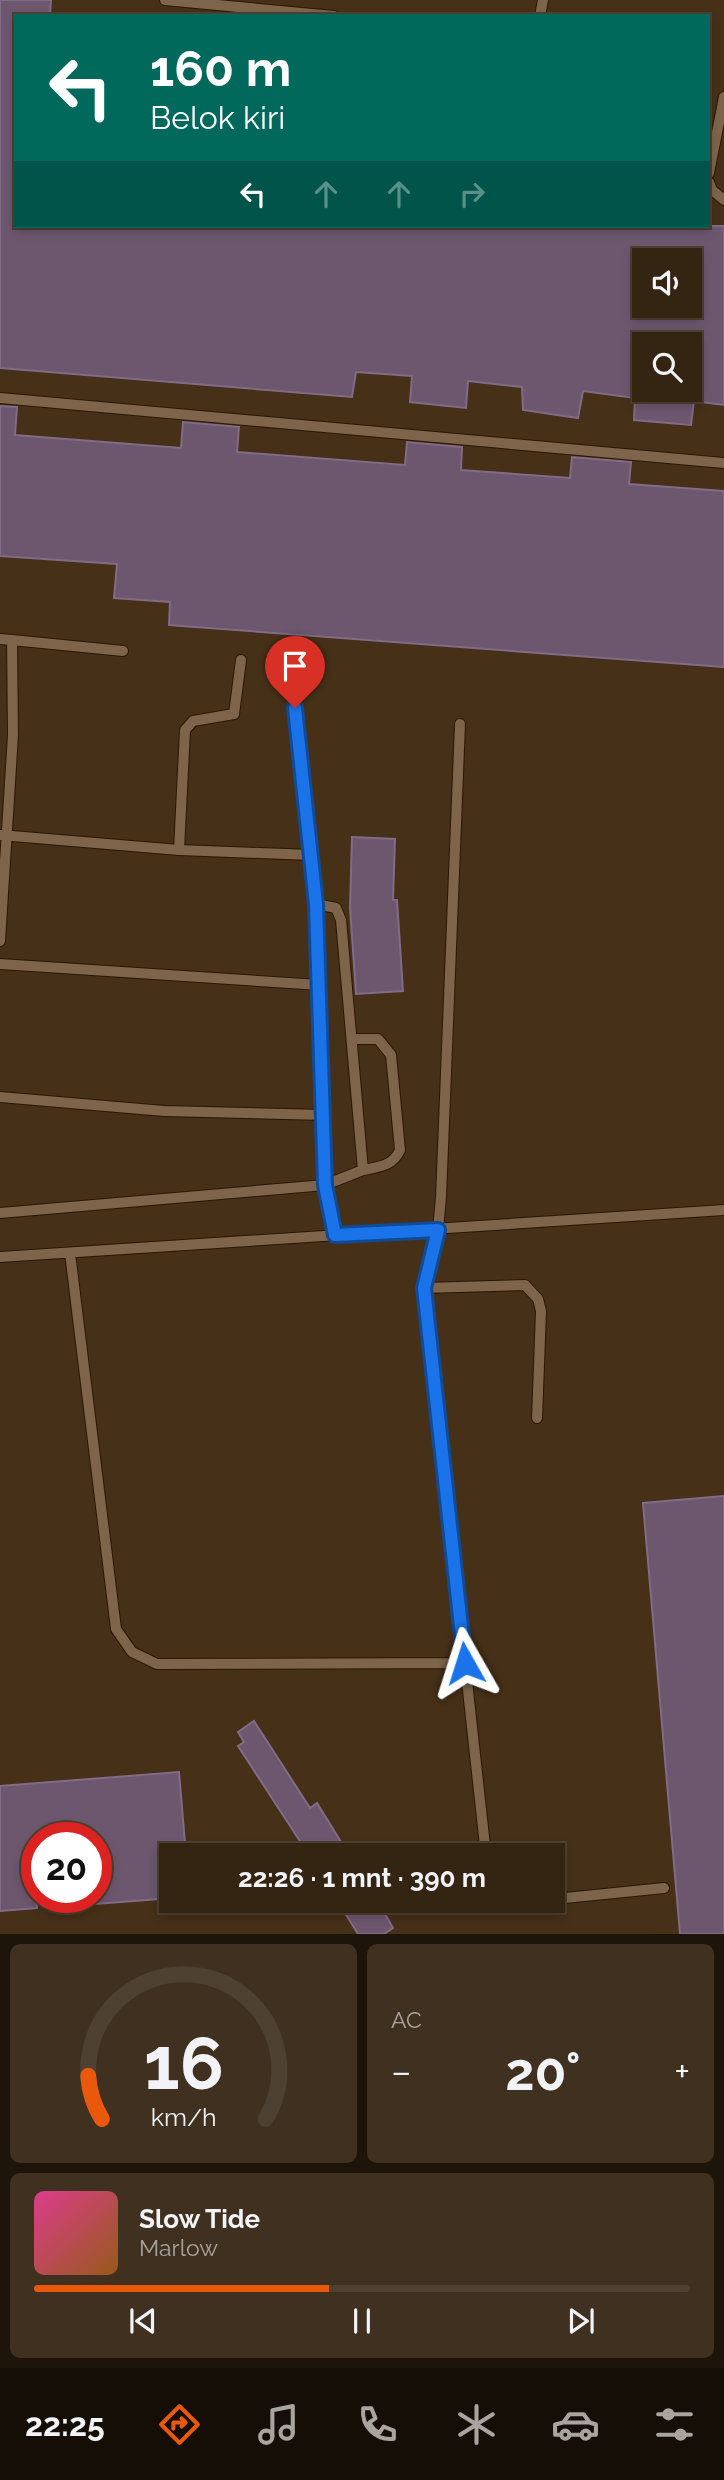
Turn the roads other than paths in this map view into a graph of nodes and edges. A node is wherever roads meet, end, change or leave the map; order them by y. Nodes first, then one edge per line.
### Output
1 (165, 0) edge
2 (313, 14) edge
3 (724, 97) edge
4 (710, 168) edge
5 (710, 185) edge
6 (724, 200) edge
7 (0, 398) edge
8 (724, 463) edge
9 (0, 639) edge
10 (12, 640) junction
11 (123, 651) dead end
12 (241, 660) dead end
13 (295, 708) dead end
14 (460, 724) dead end
15 (5, 835) edge
16 (179, 850) junction
17 (312, 855) junction
18 (316, 904) junction
19 (0, 941) edge
20 (0, 964) edge
21 (320, 985) junction
22 (353, 1039) junction
23 (0, 1097) edge
24 (325, 1115) junction
25 (363, 1170) junction
26 (325, 1185) junction
27 (724, 1210) edge
28 (0, 1213) edge
29 (438, 1230) junction
30 (335, 1235) junction
31 (70, 1253) junction
32 (0, 1257) edge
33 (424, 1288) junction
34 (537, 1418) dead end
35 (465, 1663) junction
36 (485, 1843) edge
37 (664, 1888) dead end
38 (565, 1899) edge

1 - 2 lane
3 - 4 lane
5 - 6 lane
7 - 8 lane
9 - 10 lane
10 - 11 lane
10 - 15 lane
12 - 16 lane
13 - 17 lane
14 - 29 lane
15 - 16 lane
15 - 19 lane
16 - 17 lane
17 - 18 lane
18 - 21 lane
18 - 22 lane
20 - 21 lane
21 - 24 lane
22 - 25 lane
22 - 25 lane
23 - 24 lane
24 - 26 lane
25 - 26 lane
26 - 28 lane
26 - 30 lane
27 - 29 lane
29 - 30 lane
29 - 33 lane
30 - 31 lane
31 - 32 lane
31 - 35 lane
33 - 34 lane
33 - 35 lane
35 - 36 lane
37 - 38 lane

